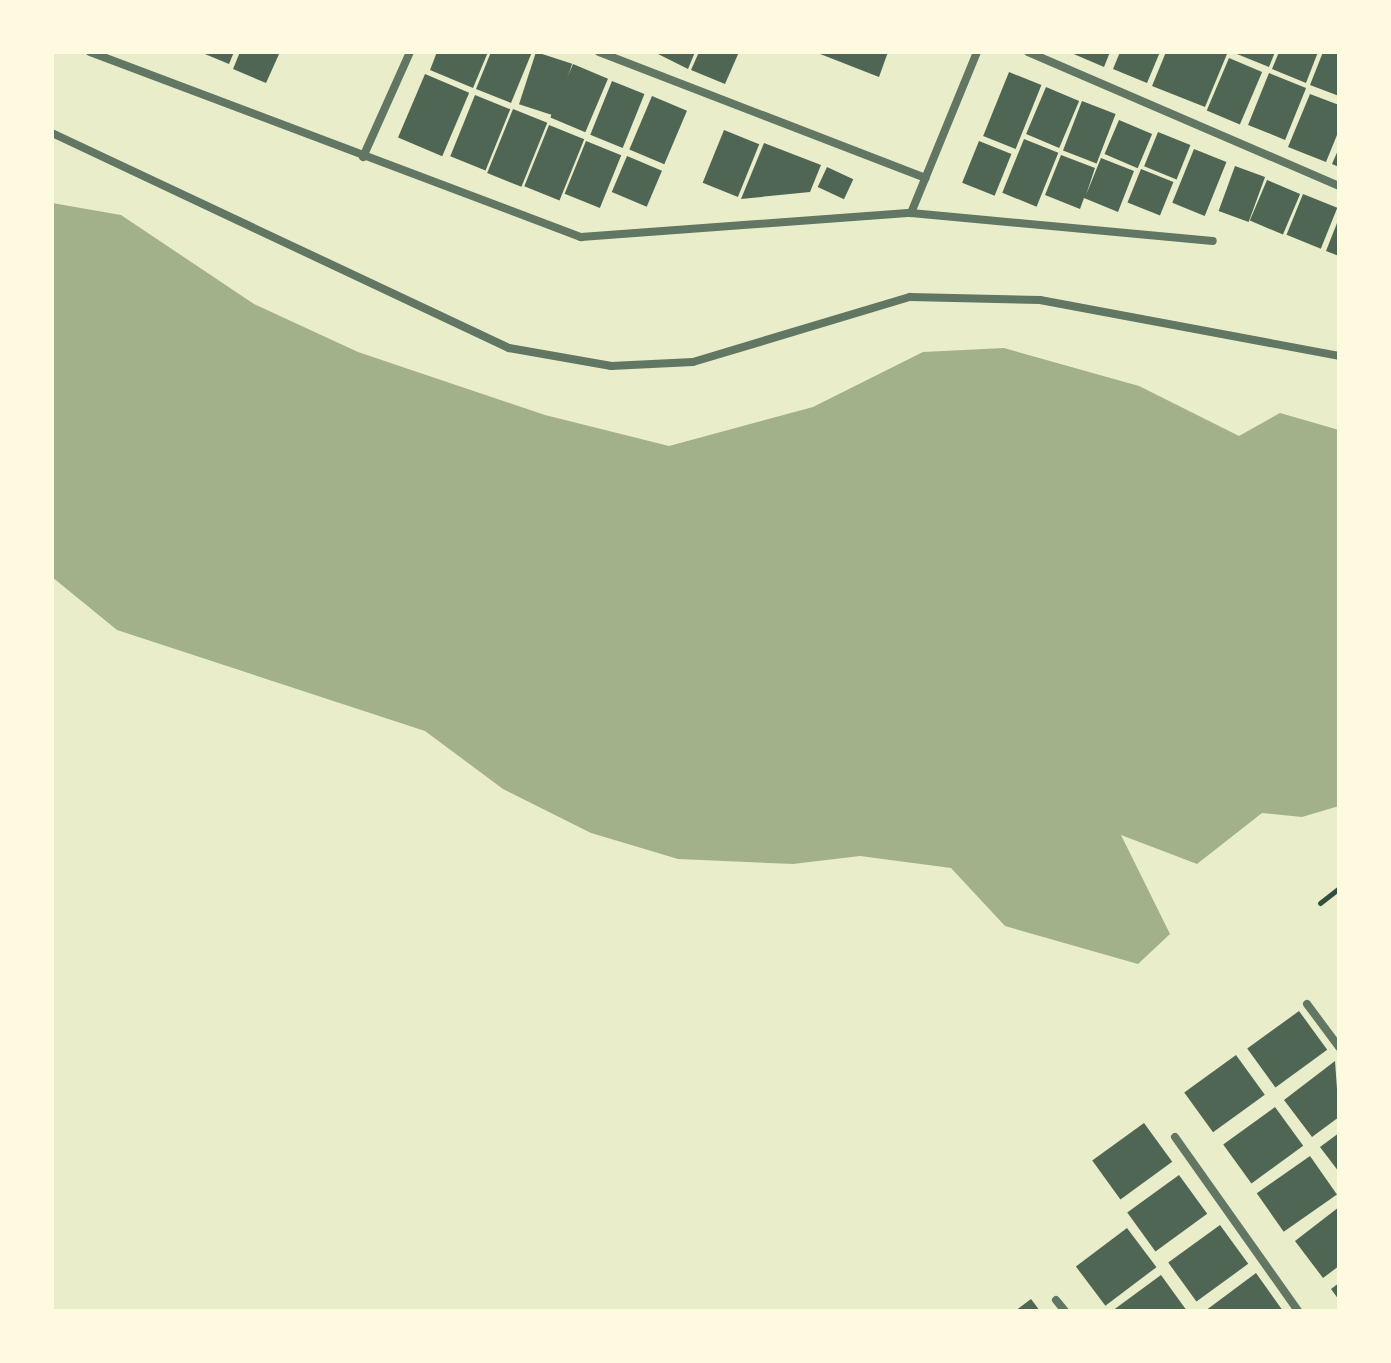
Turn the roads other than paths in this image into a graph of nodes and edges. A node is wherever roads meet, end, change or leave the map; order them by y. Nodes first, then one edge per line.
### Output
1 (90, 52) edge
2 (410, 52) edge
3 (599, 52) edge
4 (977, 52) edge
5 (1028, 52) edge
6 (52, 133) edge
7 (363, 157) junction
8 (926, 178) junction
9 (1339, 186) edge
10 (911, 213) junction
11 (1213, 241) dead end
12 (1339, 356) edge
13 (1307, 1004) dead end
14 (1339, 1047) edge
15 (1175, 1137) dead end
16 (1056, 1300) dead end
17 (1065, 1311) edge
18 (1298, 1311) edge

1 - 7 street
2 - 7 street
3 - 8 street
4 - 8 street
5 - 9 street
6 - 12 street
7 - 10 street
8 - 10 street
10 - 11 street
13 - 14 street
15 - 18 street
16 - 17 street

